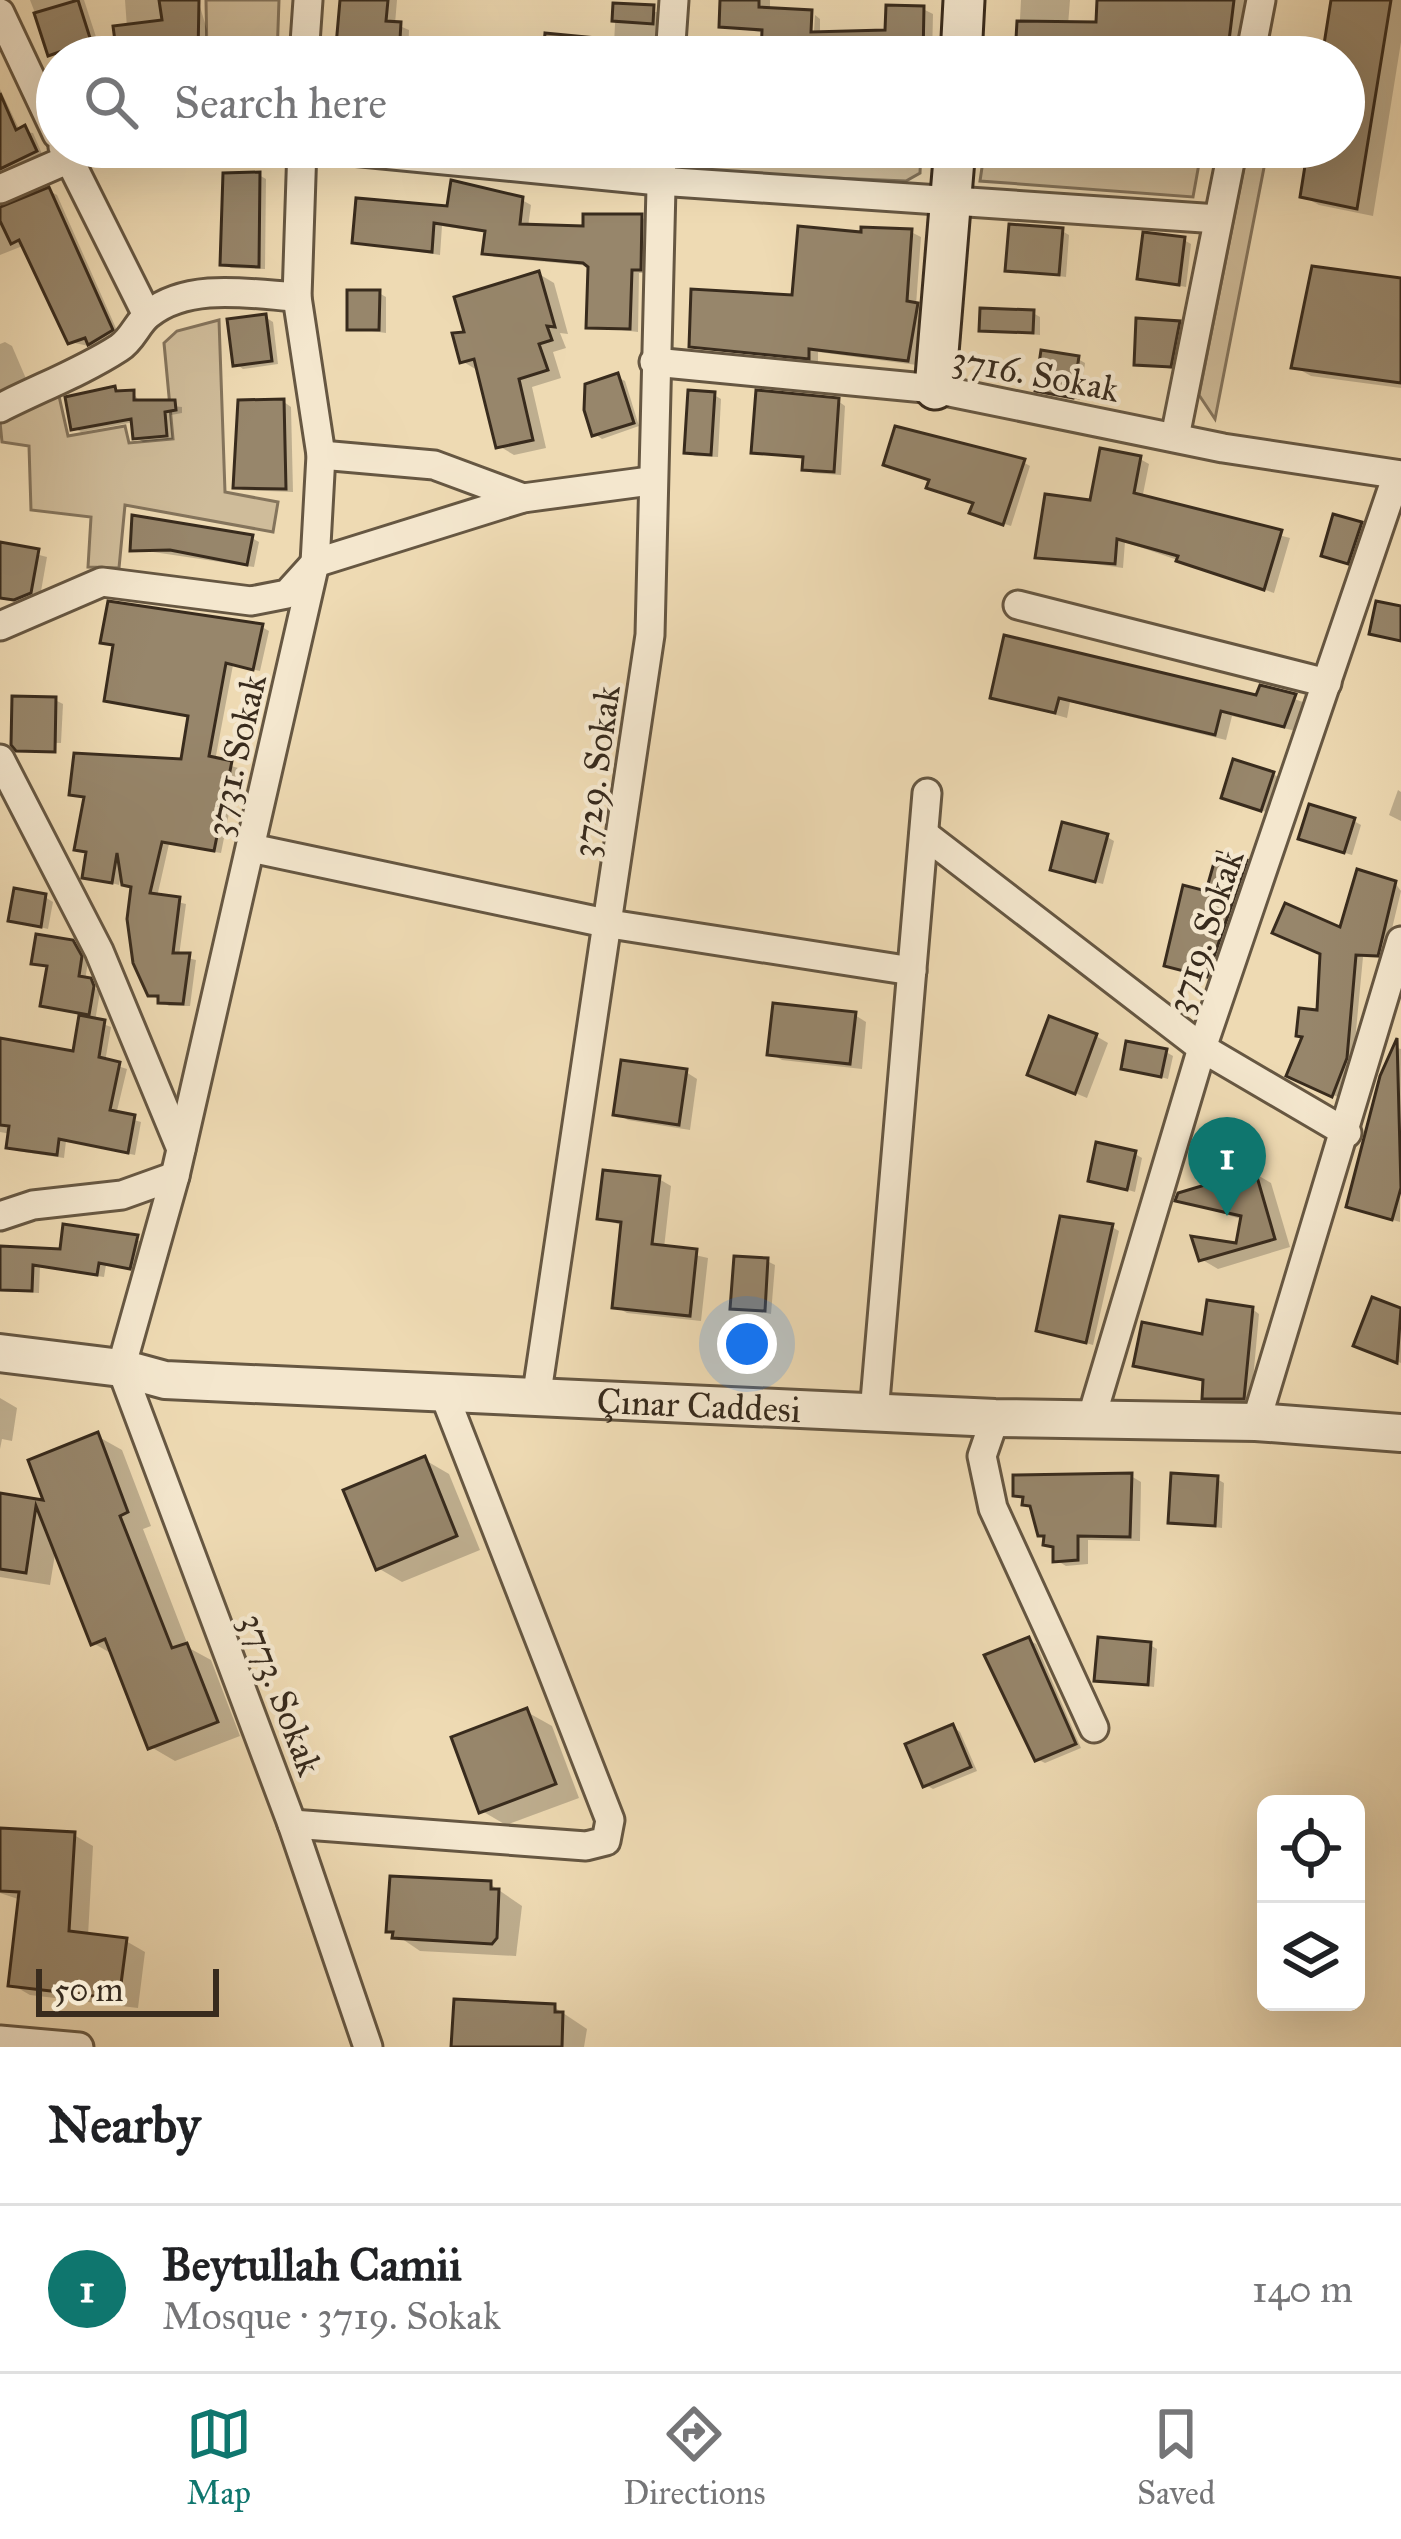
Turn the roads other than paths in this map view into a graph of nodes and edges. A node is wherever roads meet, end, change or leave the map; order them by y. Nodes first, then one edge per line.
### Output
1 (308, 0) edge
2 (674, 0) edge
3 (964, 0) edge
4 (1261, 0) edge
5 (0, 13) edge
6 (305, 36) edge
7 (671, 36) edge
8 (963, 36) edge
9 (1254, 36) edge
10 (36, 67) edge
11 (36, 165) edge
12 (74, 168) edge
13 (305, 168) edge
14 (518, 168) edge
15 (660, 168) edge
16 (953, 168) edge
17 (1229, 168) edge
18 (659, 182) junction
19 (0, 189) edge
20 (950, 200) junction
21 (1219, 219) junction
22 (297, 297) junction
23 (147, 315) junction
24 (654, 362) junction
25 (935, 388) junction
26 (0, 407) edge
27 (1175, 437) junction
28 (321, 454) junction
29 (1399, 475) edge
30 (650, 481) junction
31 (523, 498) junction
32 (315, 563) junction
33 (1018, 605) dead end
34 (0, 626) edge
35 (1327, 683) junction
36 (0, 759) edge
37 (927, 793) dead end
38 (923, 834) junction
39 (251, 848) junction
40 (610, 924) junction
41 (1401, 941) edge
42 (912, 971) junction
43 (1202, 1048) junction
44 (1346, 1133) junction
45 (178, 1162) junction
46 (0, 1216) edge
47 (0, 1352) edge
48 (121, 1368) junction
49 (444, 1394) junction
50 (536, 1399) junction
51 (874, 1413) junction
52 (1092, 1416) junction
53 (995, 1418) junction
54 (1256, 1422) junction
55 (1401, 1433) edge
56 (1094, 1728) dead end
57 (292, 1824) junction
58 (0, 2040) edge
59 (79, 2047) edge
60 (368, 2047) edge

1 - 6 street
2 - 7 street
3 - 8 main road
4 - 9 street
5 - 10 street
11 - 19 street
12 - 23 street
13 - 22 street, 3731. Sokak
14 - 18 street
15 - 18 street, 3729. Sokak
16 - 20 main road
17 - 21 street
18 - 20 street
18 - 24 street, 3729. Sokak
20 - 21 street
20 - 25 main road
21 - 27 street
22 - 23 street
22 - 28 street, 3731. Sokak
23 - 26 street
24 - 25 street, 3716. Sokak
24 - 30 street, 3729. Sokak
25 - 27 street, 3716. Sokak
27 - 29 street, 3716. Sokak
28 - 31 street
28 - 32 street, 3731. Sokak
29 - 35 street, 3719. Sokak
30 - 31 street
30 - 40 street, 3729. Sokak
31 - 32 street
32 - 34 street
32 - 39 street, 3731. Sokak
33 - 35 street
35 - 43 street, 3719. Sokak
36 - 45 street
37 - 38 street
38 - 42 street
38 - 43 street
39 - 40 street
39 - 45 street, 3731. Sokak
40 - 42 street
40 - 50 street, 3729. Sokak
41 - 44 street
42 - 51 street
43 - 44 street
43 - 52 street, 3719. Sokak
44 - 54 street
45 - 46 street
45 - 48 street, 3731. Sokak
47 - 48 street, Çınar Caddesi
48 - 49 street, Çınar Caddesi
48 - 57 street, 3773. Sokak
49 - 50 street, Çınar Caddesi
49 - 57 street
50 - 51 street, Çınar Caddesi
51 - 53 street, Çınar Caddesi
52 - 53 street, Çınar Caddesi
52 - 54 street, Çınar Caddesi
53 - 56 street
54 - 55 street, Çınar Caddesi
57 - 60 street, 3773. Sokak
58 - 59 street

